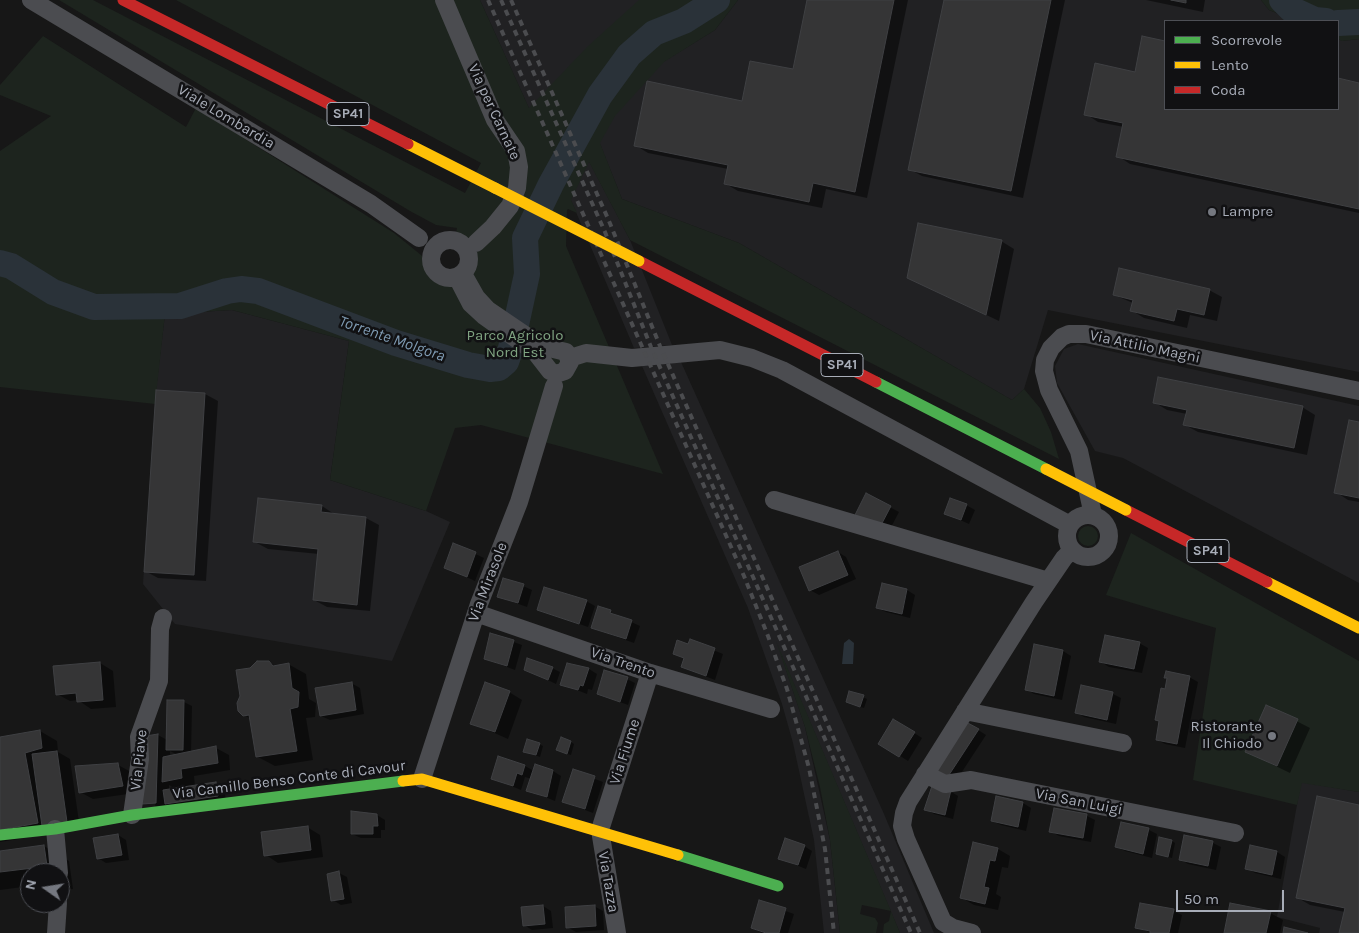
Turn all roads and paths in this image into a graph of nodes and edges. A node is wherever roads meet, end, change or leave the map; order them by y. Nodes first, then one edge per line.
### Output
1 (31, 0) edge
2 (123, 0) edge
3 (444, 0) edge
4 (176, 13) dead end
5 (201, 40) junction
6 (469, 248) junction
7 (435, 250) junction
8 (460, 275) junction
9 (539, 349) junction
10 (560, 372) junction
11 (1359, 391) edge
12 (774, 500) dead end
13 (1093, 515) junction
14 (1070, 525) junction
15 (1072, 550) junction
16 (1048, 581) junction
17 (1289, 592) junction
18 (476, 613) junction
19 (163, 618) dead end
20 (1359, 619) edge
21 (1359, 628) edge
22 (1359, 640) edge
23 (650, 673) junction
24 (771, 709) dead end
25 (965, 710) junction
26 (1123, 743) dead end
27 (925, 774) junction
28 (422, 779) junction
29 (132, 815) junction
30 (55, 829) junction
31 (600, 830) junction
32 (1235, 833) dead end
33 (0, 835) edge
34 (57, 863) edge
35 (778, 886) dead end
36 (57, 913) edge
37 (56, 933) edge
38 (617, 933) edge
39 (972, 933) edge

1 - 7 street, Viale Lombardia
2 - 5 main road, SP41
3 - 6 street, Via per Carnate
4 - 5 main road
5 - 17 main road, SP41, bridge
6 - 7 street
6 - 8 street
7 - 8 street
8 - 9 street
9 - 10 street
9 - 10 street
10 - 14 street
10 - 18 street, Via Mirasole
11 - 13 street, Via Attilio Magni
12 - 16 street
13 - 14 street
13 - 15 street
14 - 15 street
15 - 16 street
16 - 25 street
17 - 20 main road
17 - 21 main road, SP41
17 - 22 main road
18 - 23 street, Via Trento
18 - 28 street, Via Mirasole
19 - 29 street, Via Piave
23 - 24 street, Via Trento
23 - 31 street, Via Fiume
25 - 26 street
25 - 27 street
27 - 32 street, Via San Luigi
27 - 39 street
28 - 29 main road, Via Camillo Benso Conte di Cavour
28 - 31 main road, Via Camillo Benso Conte di Cavour
29 - 30 main road, Via Camillo Benso Conte di Cavour
30 - 33 main road, Via Camillo Benso Conte di Cavour
30 - 34 street
31 - 35 main road, Via Camillo Benso Conte di Cavour
31 - 38 street, Via Tazza
36 - 37 street

